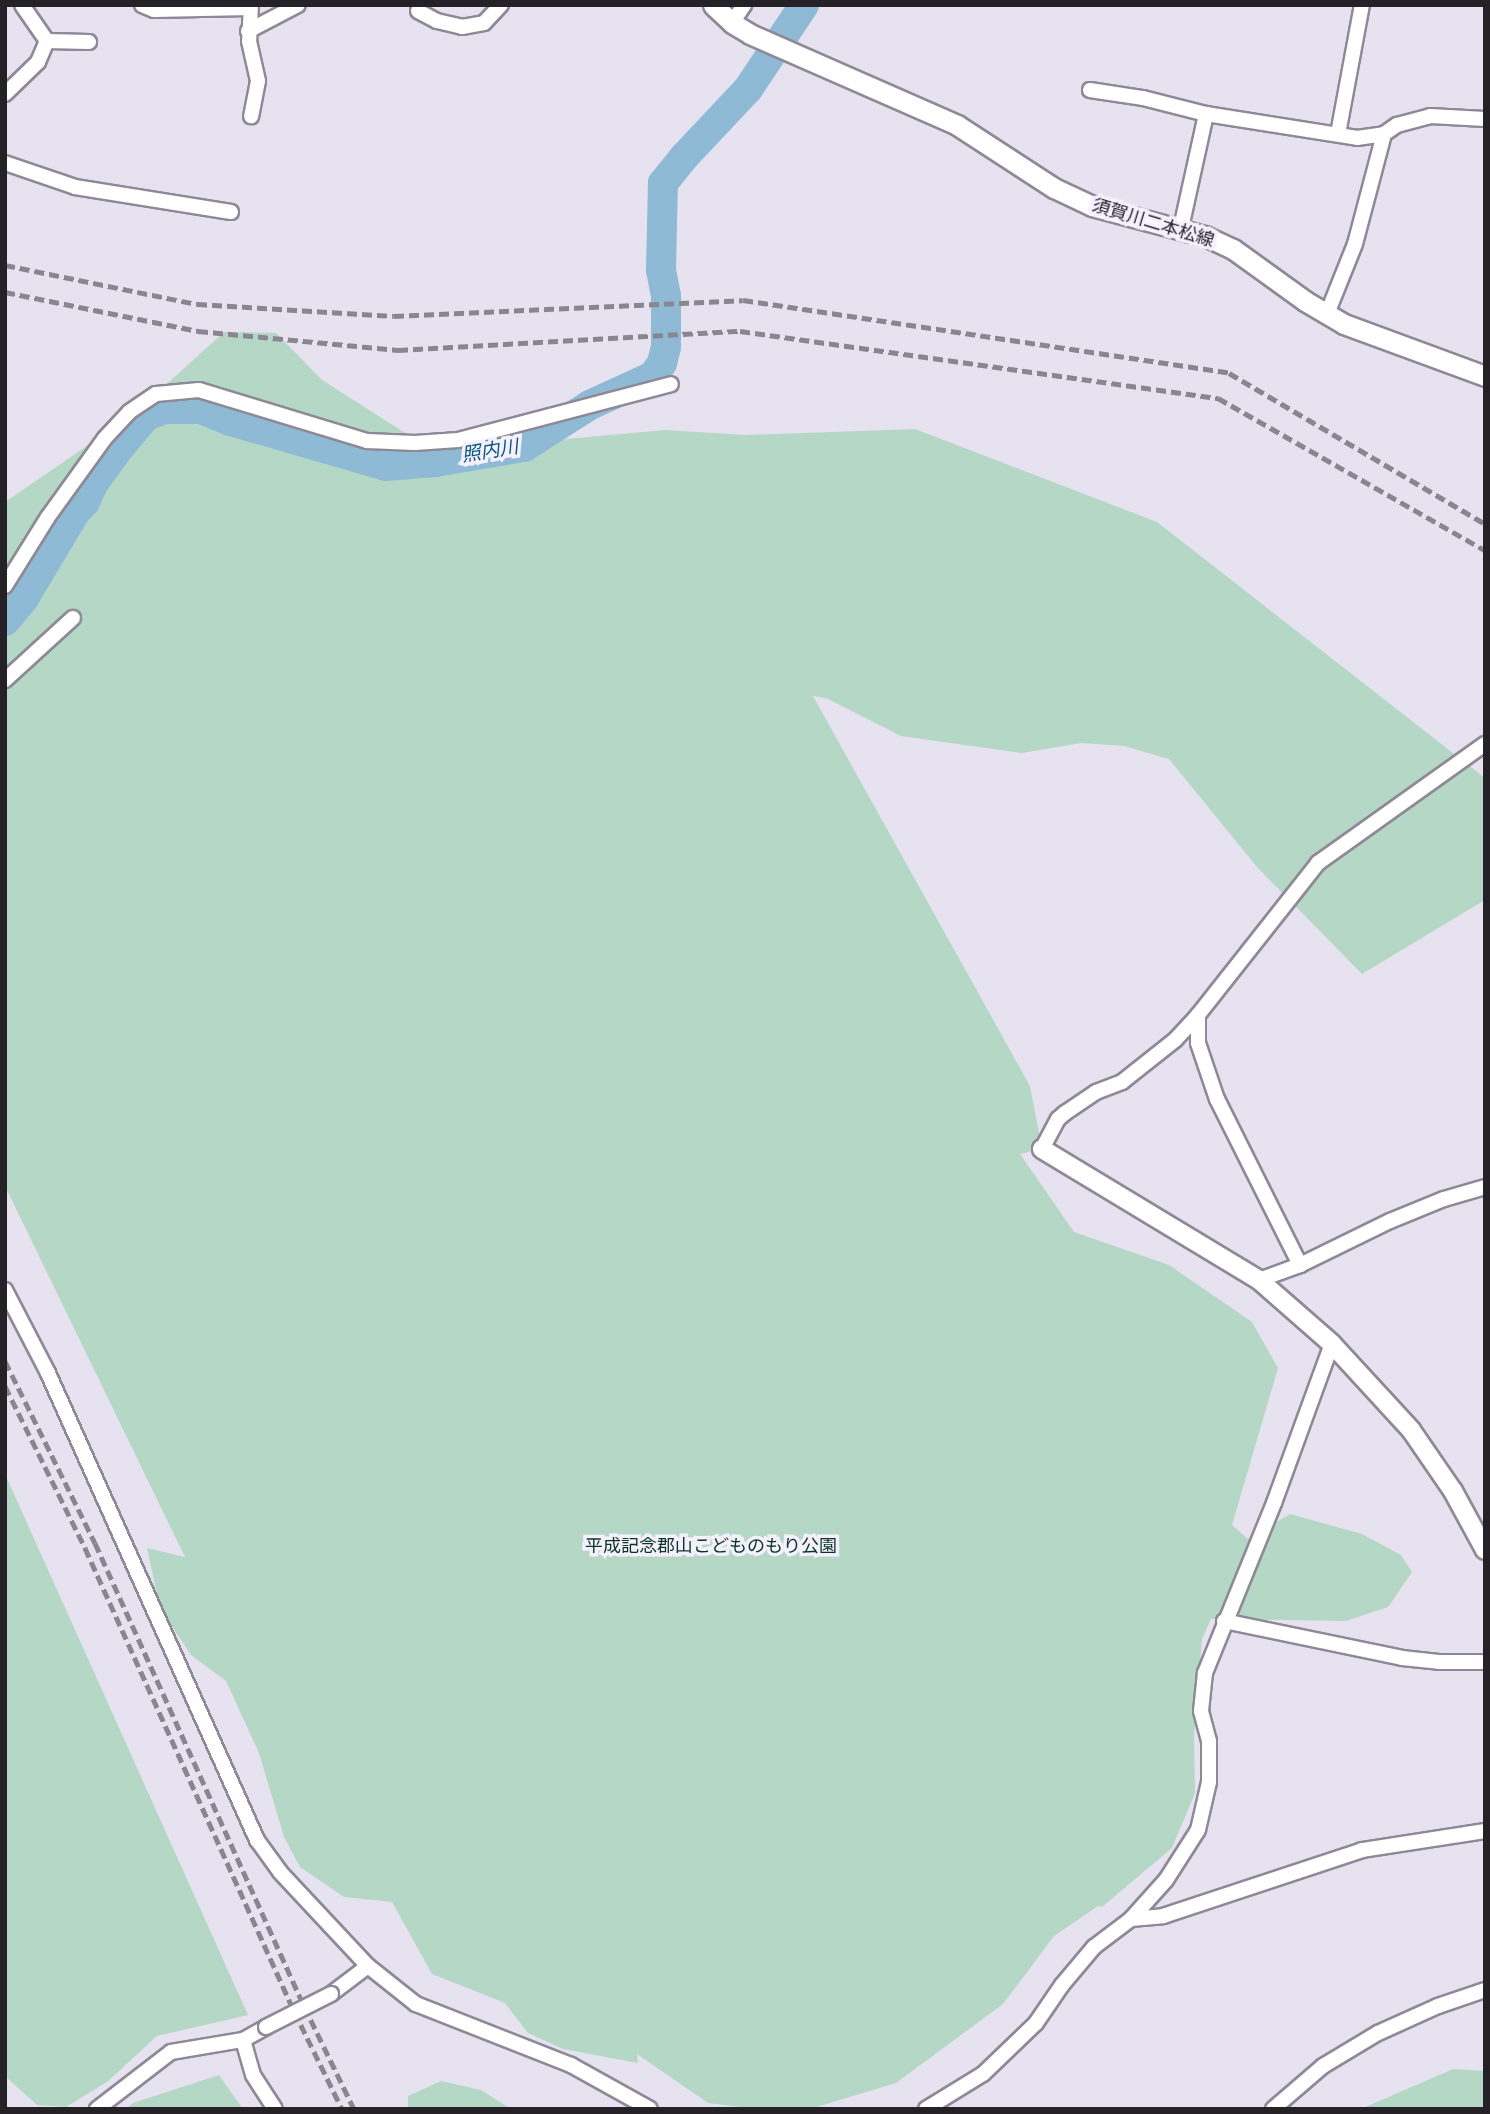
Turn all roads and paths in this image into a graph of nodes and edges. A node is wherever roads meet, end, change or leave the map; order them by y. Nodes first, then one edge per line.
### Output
1 (22, 5) edge
2 (142, 5) edge
3 (298, 5) edge
4 (501, 5) edge
5 (713, 5) edge
6 (744, 5) edge
7 (1362, 5) edge
8 (251, 6) edge
9 (418, 11) dead end
10 (732, 23) junction
11 (248, 31) junction
12 (47, 41) junction
13 (89, 42) dead end
14 (1090, 90) dead end
15 (5, 94) edge
16 (1206, 114) junction
17 (251, 116) dead end
18 (1485, 119) edge
19 (1338, 134) junction
20 (1384, 134) junction
21 (5, 163) edge
22 (231, 212) dead end
23 (1181, 228) junction
24 (1326, 314) junction
25 (1485, 376) edge
26 (671, 384) dead end
27 (5, 586) edge
28 (73, 618) dead end
29 (5, 680) edge
30 (1485, 744) edge
31 (1198, 1015) junction
32 (1042, 1149) joint
33 (1485, 1188) edge
34 (1300, 1265) junction
35 (1259, 1280) junction
36 (5, 1290) edge
37 (1332, 1344) junction
38 (1485, 1549) edge
39 (1224, 1621) junction
40 (1485, 1662) edge
41 (1485, 1831) edge
42 (1130, 1919) junction
43 (368, 1966) junction
44 (1485, 1990) edge
45 (243, 2039) junction
46 (97, 2109) edge
47 (275, 2109) edge
48 (650, 2109) edge
49 (926, 2109) edge
50 (1273, 2109) edge

1 - 12 street
2 - 8 street
3 - 11 street
4 - 9 street
5 - 10 main road, 須賀川二本松線
6 - 10 street
7 - 19 street
8 - 11 street
10 - 23 main road, 須賀川二本松線
11 - 17 street
12 - 13 street
12 - 15 street
14 - 16 street
16 - 19 street
16 - 23 street
18 - 20 street
19 - 20 street
20 - 24 street
21 - 22 street
23 - 24 main road, 須賀川二本松線
24 - 25 main road, 須賀川二本松線
26 - 27 street
28 - 29 street
30 - 31 street
31 - 32 street
31 - 34 street
32 - 35 street
33 - 34 street
34 - 35 street
35 - 37 street
36 - 43 street
37 - 38 street
37 - 39 street
39 - 40 street
39 - 42 street
41 - 42 street
42 - 49 street
43 - 45 street, bridge
43 - 48 street
44 - 50 street
45 - 46 street
45 - 47 street

